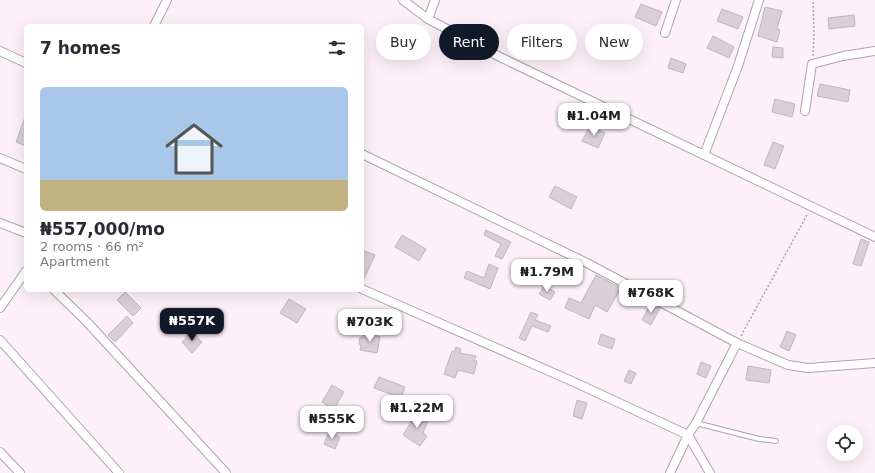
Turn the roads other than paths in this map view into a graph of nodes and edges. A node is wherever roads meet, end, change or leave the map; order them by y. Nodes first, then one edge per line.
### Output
1 (167, 0) edge
2 (403, 0) edge
3 (435, 0) edge
4 (676, 0) edge
5 (759, 0) edge
6 (428, 19) junction
7 (155, 24) edge
8 (665, 33) dead end
9 (0, 51) edge
10 (875, 51) edge
11 (24, 62) edge
12 (805, 111) dead end
13 (364, 155) edge
14 (704, 155) junction
15 (0, 158) edge
16 (24, 168) edge
17 (0, 223) edge
18 (24, 232) edge
19 (875, 237) edge
20 (24, 274) edge
21 (364, 290) edge
22 (56, 292) edge
23 (0, 306) edge
24 (0, 340) edge
25 (737, 342) junction
26 (875, 363) edge
27 (696, 423) junction
28 (688, 435) junction
29 (776, 441) dead end
30 (0, 452) edge
31 (20, 473) edge
32 (119, 473) edge
33 (226, 473) edge
34 (670, 473) edge
35 (710, 473) edge

1 - 7 street
2 - 6 street
3 - 6 street
4 - 8 street
5 - 14 street
6 - 14 street
9 - 11 street
10 - 12 street
13 - 25 street
14 - 19 street
15 - 16 street
17 - 18 street
20 - 23 street
21 - 28 street
22 - 33 street
24 - 32 street
25 - 26 street
25 - 27 street
27 - 28 street
27 - 29 lane
28 - 34 street
28 - 35 street
30 - 31 street

